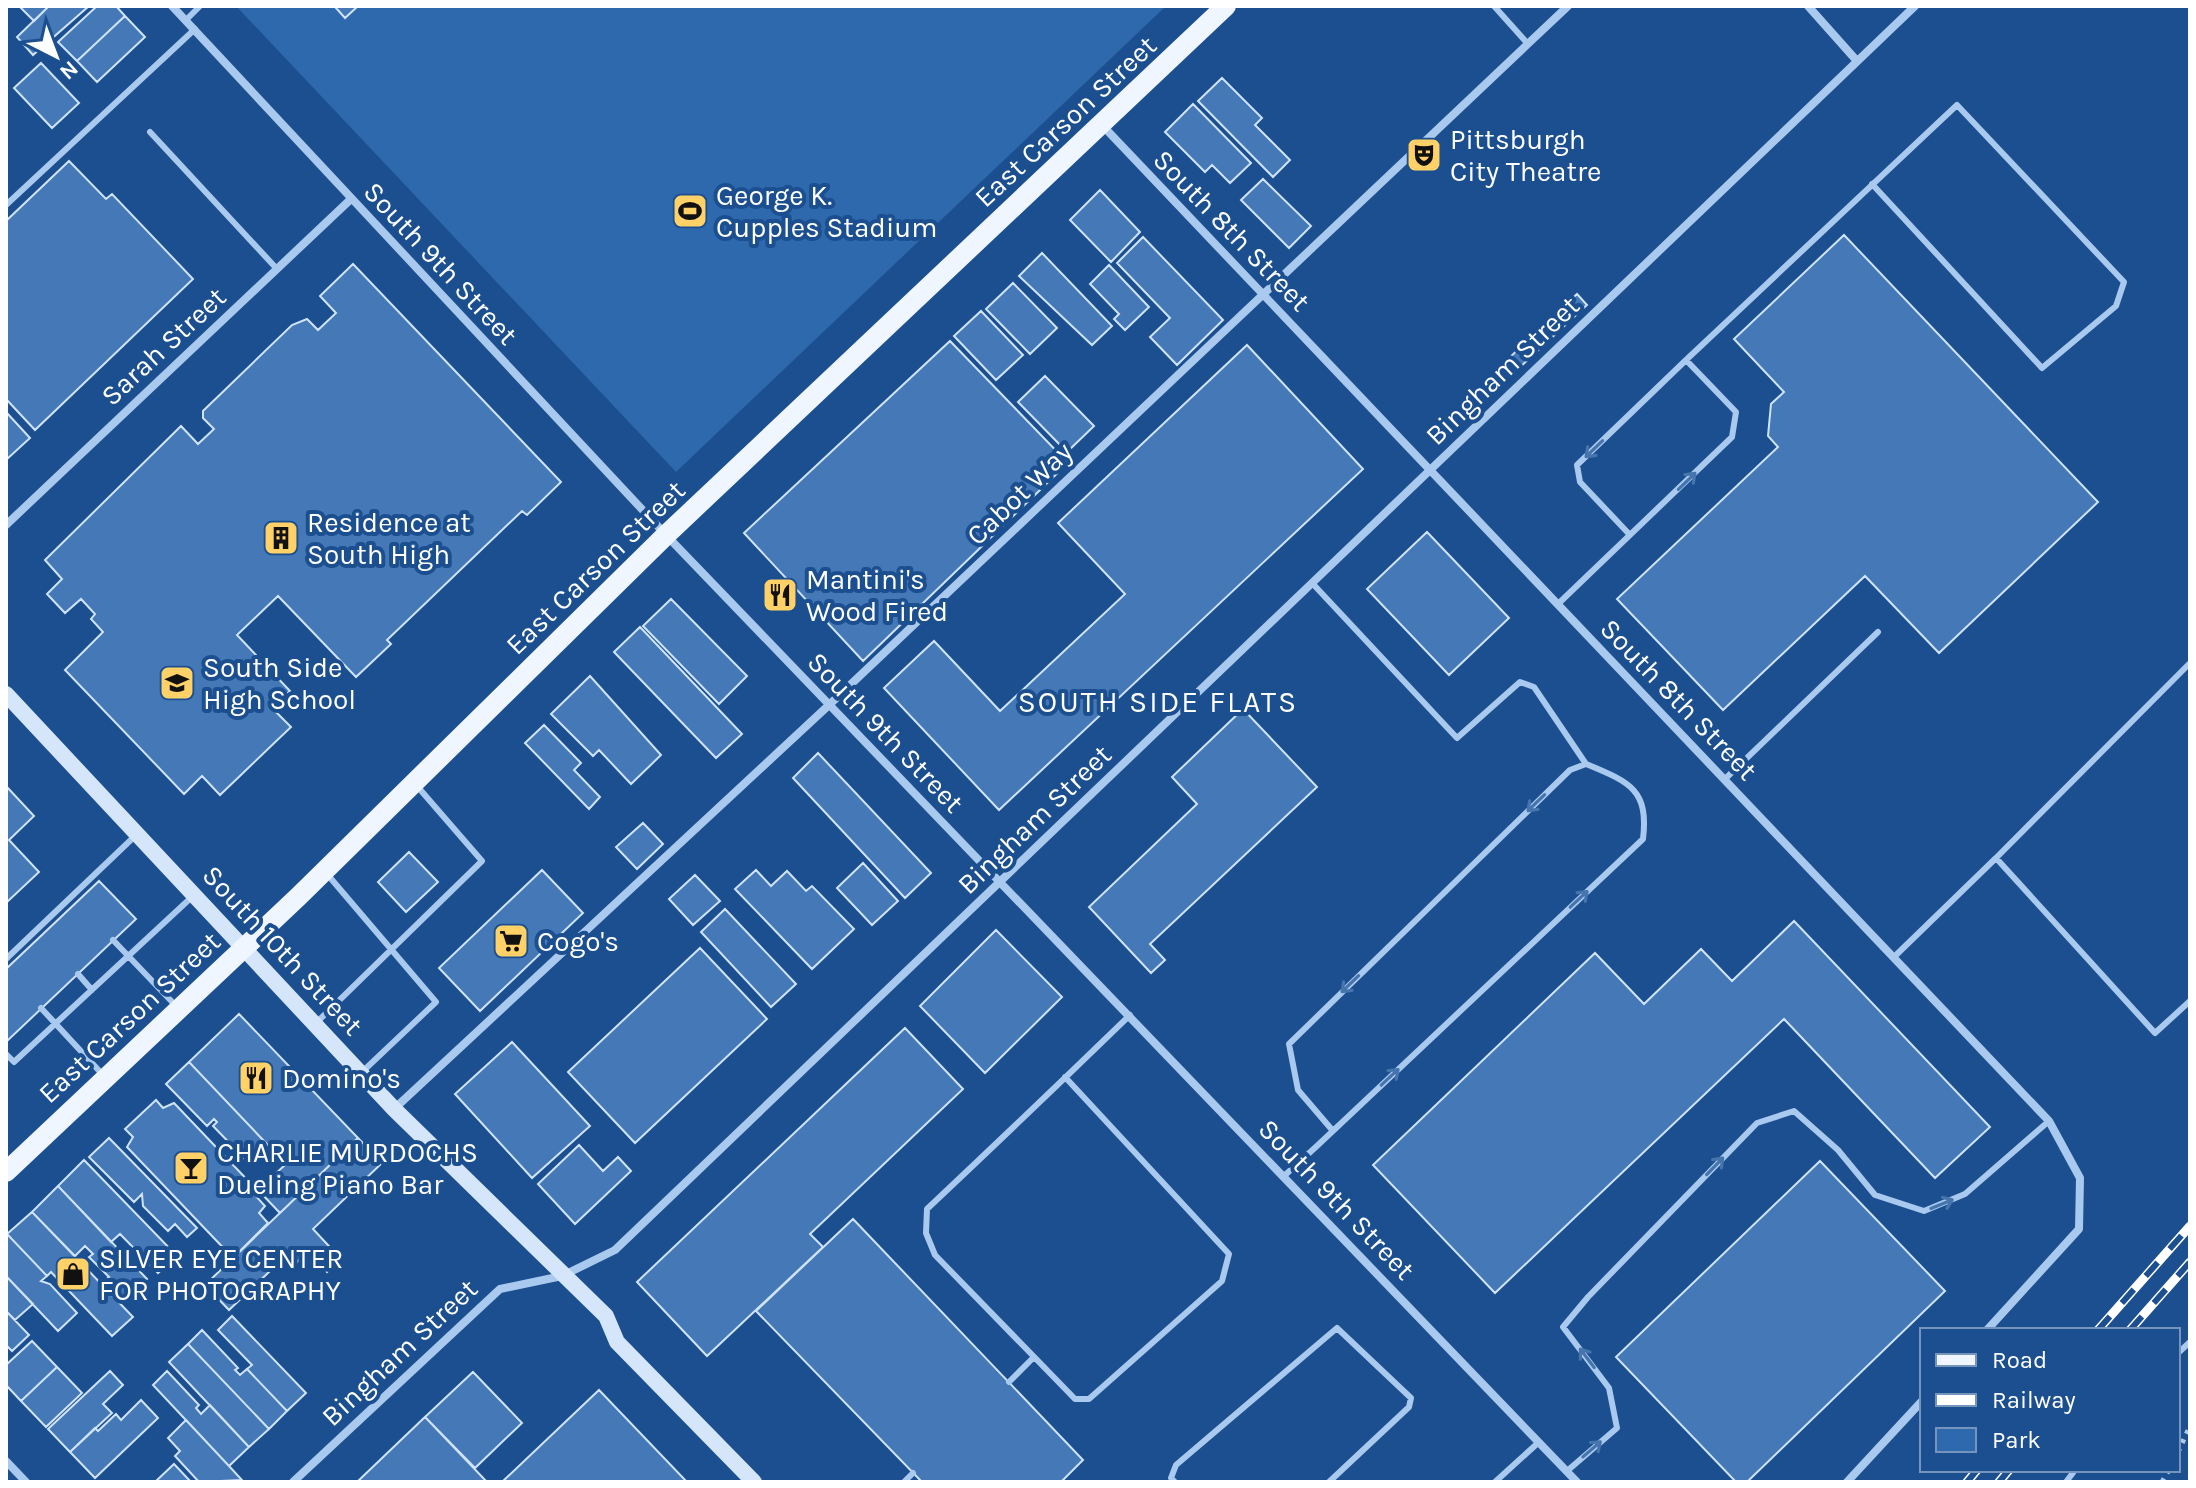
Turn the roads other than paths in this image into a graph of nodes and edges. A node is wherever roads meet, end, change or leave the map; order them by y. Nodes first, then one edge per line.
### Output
1 (172, 6) edge
2 (200, 6) edge
3 (1226, 6) edge
4 (1494, 6) edge
5 (1568, 6) edge
6 (1808, 6) edge
7 (1915, 6) edge
8 (186, 20) junction
9 (195, 29) junction
10 (1528, 44) junction
11 (1857, 61) junction
12 (1102, 125) junction
13 (150, 132) dead end
14 (1872, 184) junction
15 (351, 199) junction
16 (6, 205) edge
17 (277, 269) junction
18 (1262, 293) junction
19 (1686, 360) junction
20 (1430, 469) junction
21 (6, 525) edge
22 (666, 535) junction
23 (1630, 535) junction
24 (1313, 584) junction
25 (1558, 604) junction
26 (1878, 632) dead end
27 (2190, 663) edge
28 (6, 694) edge
29 (829, 705) junction
30 (1586, 764) junction
31 (1725, 779) junction
32 (415, 784) junction
33 (138, 833) junction
34 (1996, 858) junction
35 (324, 871) junction
36 (1001, 881) junction
37 (195, 894) junction
38 (113, 940) dead end
39 (245, 947) junction
40 (393, 948) junction
41 (128, 957) junction
42 (1894, 957) junction
43 (6, 959) edge
44 (78, 974) dead end
45 (92, 990) junction
46 (2190, 1001) edge
47 (41, 1008) dead end
48 (178, 1009) junction
49 (1130, 1015) junction
50 (55, 1023) junction
51 (315, 1025) junction
52 (6, 1054) edge
53 (361, 1073) junction
54 (1065, 1077) junction
55 (105, 1078) junction
56 (394, 1109) junction
57 (2049, 1121) junction
58 (1333, 1131) junction
59 (6, 1172) edge
60 (1284, 1176) junction
61 (562, 1276) junction
62 (1989, 1328) edge
63 (1034, 1357) junction
64 (1009, 1382) dead end
65 (1920, 1403) edge
66 (1539, 1442) junction
67 (6, 1461) edge
68 (1567, 1471) junction
69 (913, 1473) dead end
70 (26, 1482) edge
71 (293, 1482) edge
72 (754, 1482) edge
73 (904, 1482) edge
74 (1175, 1482) edge
75 (1329, 1482) edge
76 (1495, 1482) edge
77 (1577, 1482) edge
78 (1847, 1482) edge

1 - 8 street, South 9th Street
2 - 8 lane
3 - 12 main road, East Carson Street
4 - 10 lane
5 - 10 street, Cabot Way
6 - 11 street
7 - 11 street, Bingham Street
8 - 9 street, South 9th Street
9 - 15 street, South 9th Street
9 - 16 lane
10 - 18 street, Cabot Way
11 - 20 street, Bingham Street
12 - 18 street, South 8th Street
12 - 22 main road, East Carson Street
13 - 17 lane
14 - 14 lane
14 - 19 lane
15 - 17 street, Sarah Street
15 - 22 street, South 9th Street
17 - 21 street, Sarah Street
18 - 20 street, South 8th Street
18 - 29 street, Cabot Way
23 -> 19 lane
19 -> 23 lane
20 - 24 street, Bingham Street
20 - 25 street, South 8th Street
22 - 29 street, South 9th Street
22 - 32 main road, East Carson Street
23 - 25 lane
24 - 30 lane
24 - 36 street, Bingham Street
25 - 31 street, South 8th Street
26 - 31 lane
27 - 34 lane
28 - 33 main road, South 10th Street
29 - 36 street, South 9th Street
29 - 56 street, Cabot Way
30 -> 58 lane
58 -> 30 lane
31 - 42 street, South 8th Street
32 - 35 main road, East Carson Street
32 - 40 lane
33 - 37 main road, South 10th Street
33 - 43 lane
34 - 42 lane
34 - 46 lane
35 - 39 main road, East Carson Street
35 - 40 lane
36 - 49 street, South 9th Street
36 - 61 street, Bingham Street
37 - 39 main road, South 10th Street
37 - 41 lane
38 - 41 lane
39 - 48 main road, East Carson Street
39 - 51 main road, South 10th Street
40 - 51 lane
40 - 53 lane
41 - 45 lane
41 - 48 lane
42 - 57 street, South 8th Street
44 - 45 lane
45 - 50 lane
47 - 50 lane
48 - 55 main road, East Carson Street
49 - 54 lane
49 - 60 street, South 9th Street
50 - 52 lane
50 - 55 lane
51 - 53 main road, South 10th Street
53 - 56 main road, South 10th Street
54 - 63 lane
54 - 63 lane
55 - 59 main road, East Carson Street
56 - 61 main road, South 10th Street
57 - 62 street, South 8th Street
68 -> 57 lane
58 - 60 lane
60 - 66 street, South 9th Street
61 - 71 street, Bingham Street
61 - 72 main road, South 10th Street
63 - 64 lane
65 - 78 street
66 - 68 street, South 9th Street
66 - 76 lane
67 - 70 street
68 - 77 street, South 9th Street
69 - 73 lane
74 - 75 lane

